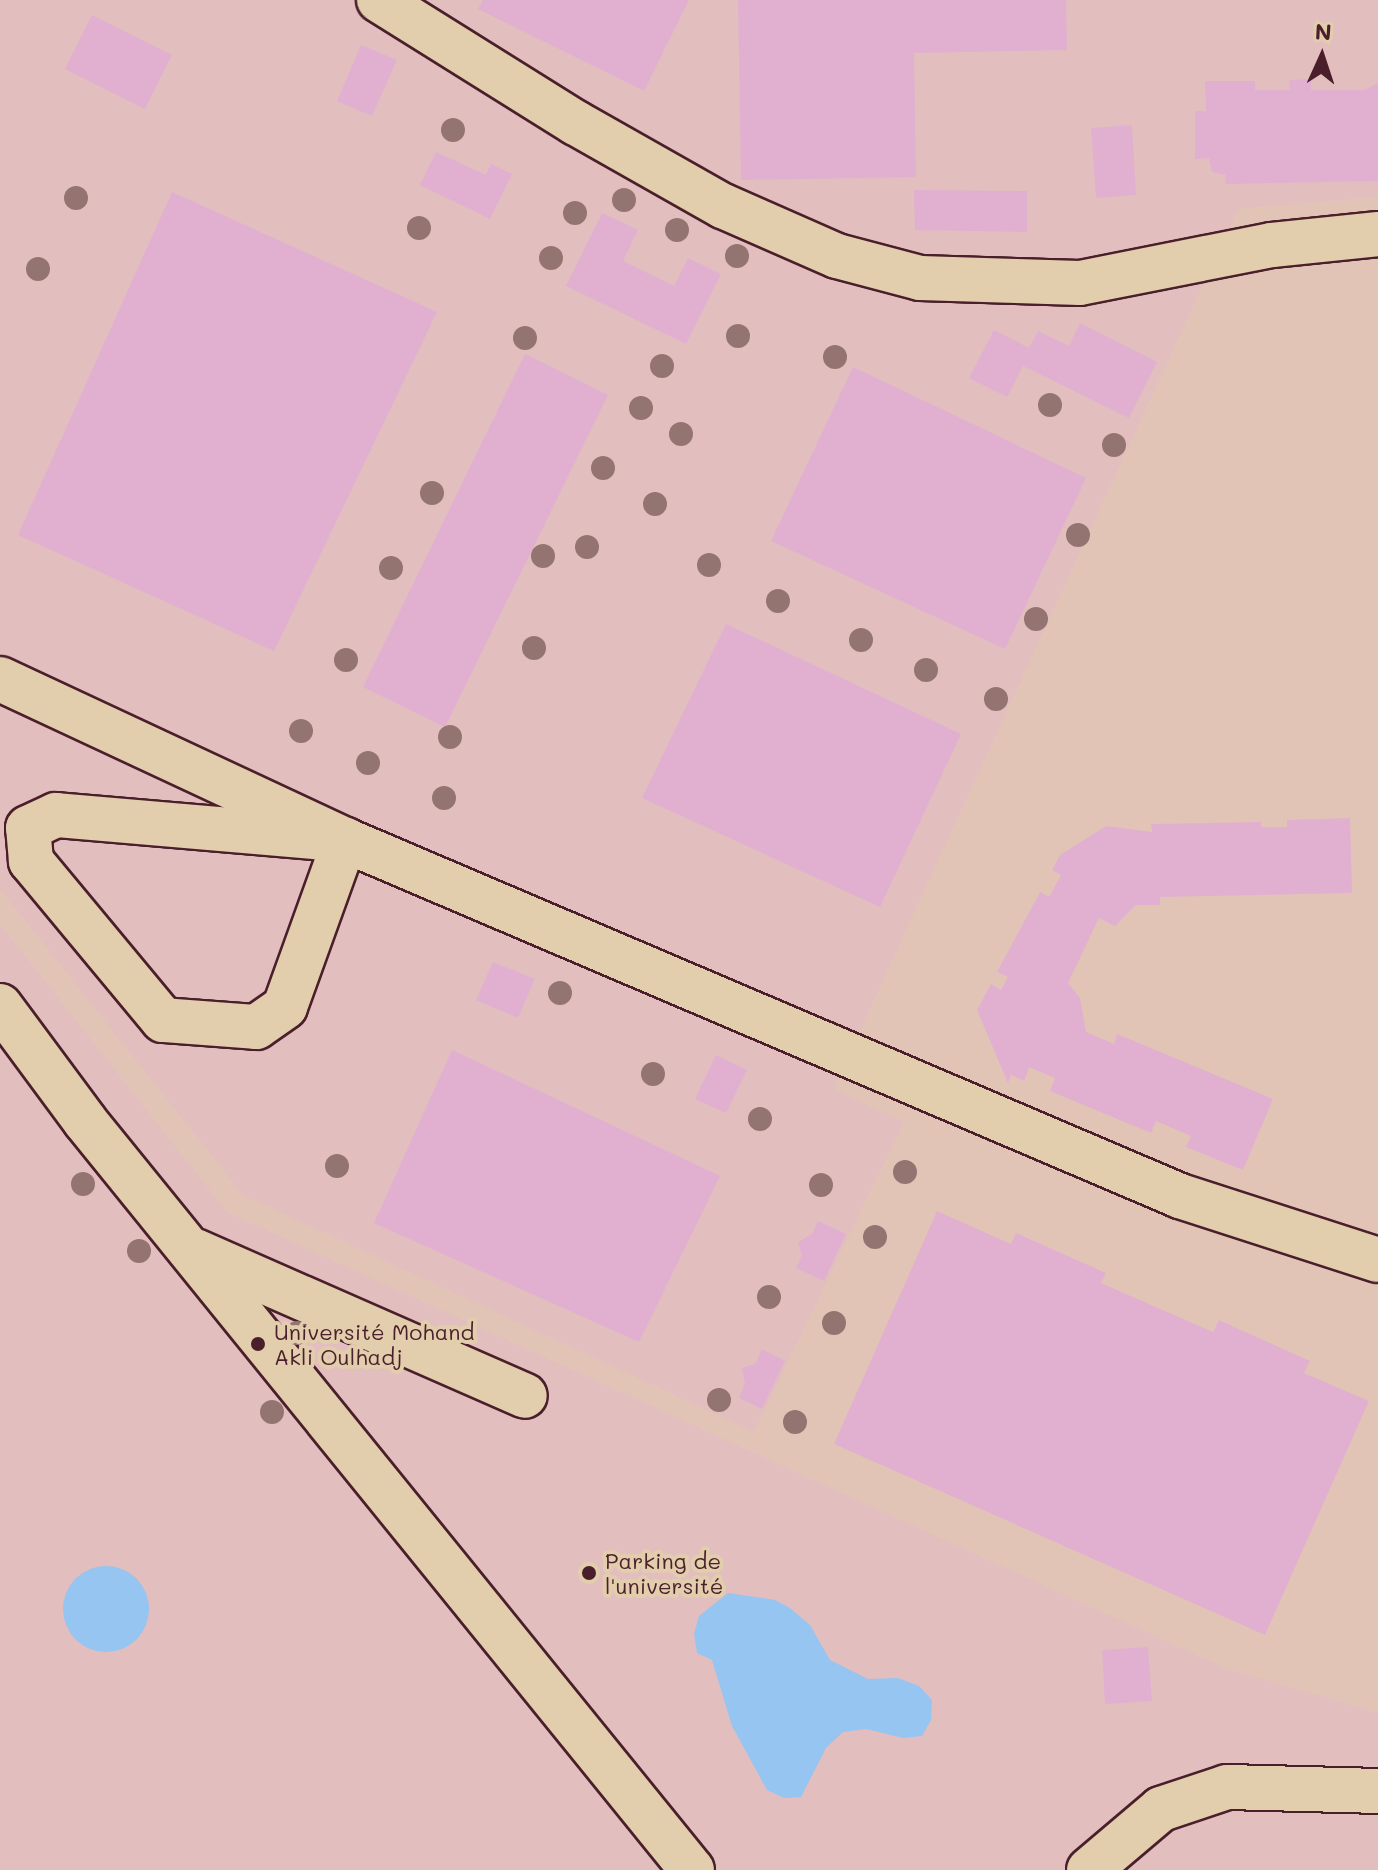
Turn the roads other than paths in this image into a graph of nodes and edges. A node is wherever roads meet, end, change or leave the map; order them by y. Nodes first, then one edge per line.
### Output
1 (379, 0) edge
2 (1378, 234) edge
3 (0, 679) edge
4 (345, 840) junction
5 (0, 1006) edge
6 (190, 1248) junction
7 (1378, 1260) edge
8 (525, 1396) dead end
9 (1378, 1791) edge
10 (692, 1870) edge
11 (1089, 1870) edge

1 - 2 street
3 - 4 street
4 - 4 street
4 - 7 street
5 - 6 street
6 - 8 street
6 - 10 street
9 - 11 street

